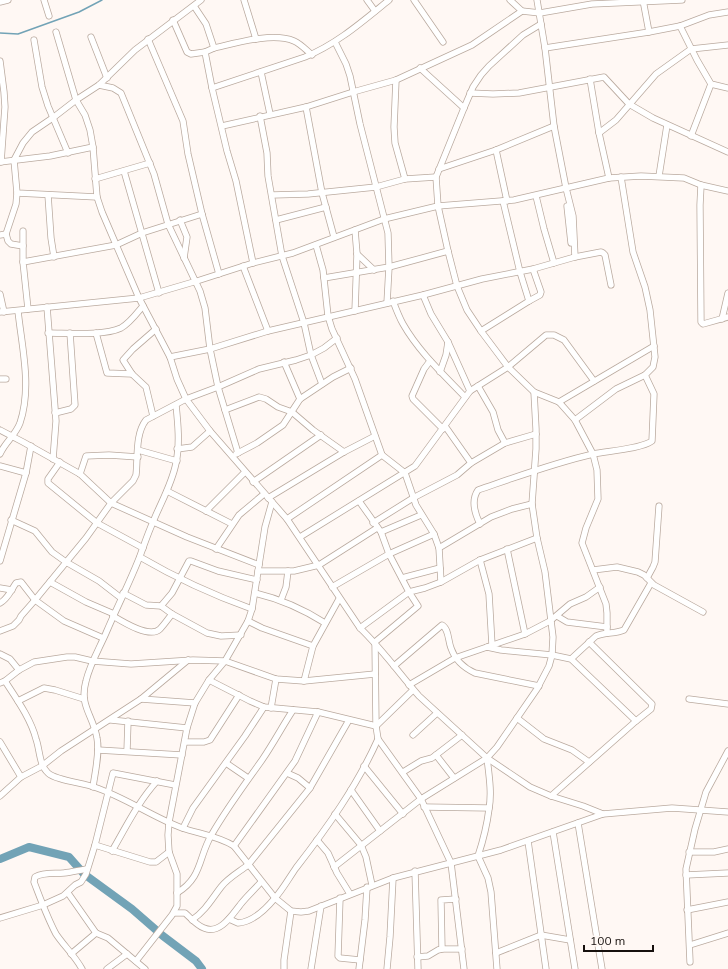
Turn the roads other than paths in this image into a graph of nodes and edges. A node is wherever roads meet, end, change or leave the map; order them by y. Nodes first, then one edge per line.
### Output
1 (8, 0) edge
2 (44, 0) edge
3 (201, 0) edge
4 (244, 0) edge
5 (367, 0) edge
6 (389, 0) edge
7 (414, 0) edge
8 (510, 0) edge
9 (537, 0) edge
10 (682, 0) edge
11 (643, 1) edge
12 (0, 2) edge
13 (194, 6) junction
14 (375, 11) junction
15 (522, 11) junction
16 (728, 12) edge
17 (540, 13) junction
18 (49, 16) dead end
19 (173, 20) junction
20 (541, 24) junction
21 (680, 26) junction
22 (56, 32) dead end
23 (649, 32) junction
24 (91, 37) dead end
25 (148, 39) junction
26 (256, 39) junction
27 (34, 40) dead end
28 (335, 42) junction
29 (443, 42) dead end
30 (728, 45) edge
31 (214, 48) junction
32 (545, 48) junction
33 (691, 49) junction
34 (205, 52) junction
35 (312, 54) junction
36 (0, 61) edge
37 (420, 68) junction
38 (261, 72) junction
39 (107, 78) junction
40 (590, 79) junction
41 (396, 80) junction
42 (711, 84) junction
43 (99, 85) junction
44 (549, 86) junction
45 (212, 88) junction
46 (728, 88) edge
47 (353, 92) junction
48 (470, 93) junction
49 (76, 100) junction
50 (629, 104) junction
51 (306, 107) junction
52 (464, 108) junction
53 (270, 114) junction
54 (260, 116) junction
55 (54, 117) junction
56 (667, 125) junction
57 (222, 126) junction
58 (554, 126) junction
59 (599, 132) junction
60 (691, 136) junction
61 (93, 147) junction
62 (496, 150) junction
63 (728, 152) edge
64 (68, 153) junction
65 (14, 160) junction
66 (0, 162) edge
67 (150, 163) junction
68 (439, 169) junction
69 (124, 171) junction
70 (659, 176) junction
71 (436, 177) junction
72 (620, 177) junction
73 (609, 178) junction
74 (95, 179) junction
75 (405, 179) junction
76 (701, 185) junction
77 (376, 187) junction
78 (566, 188) junction
79 (728, 191) edge
80 (322, 192) junction
81 (17, 193) junction
82 (48, 195) junction
83 (272, 195) junction
84 (536, 196) junction
85 (97, 197) junction
86 (505, 201) junction
87 (438, 206) junction
88 (326, 207) junction
89 (202, 214) junction
90 (384, 219) junction
91 (180, 220) junction
92 (276, 220) junction
93 (168, 224) junction
94 (355, 230) junction
95 (23, 231) dead end
96 (142, 233) junction
97 (3, 234) edge
98 (334, 237) junction
99 (116, 245) junction
100 (316, 245) junction
101 (23, 246) junction
102 (448, 251) junction
103 (357, 254) junction
104 (282, 256) junction
105 (54, 257) junction
106 (184, 258) junction
107 (574, 258) junction
108 (23, 262) junction
109 (253, 263) junction
110 (554, 263) junction
111 (243, 266) junction
112 (389, 267) junction
113 (533, 269) junction
114 (374, 270) junction
115 (520, 272) junction
116 (356, 273) junction
117 (219, 274) junction
118 (324, 278) junction
119 (197, 282) junction
120 (611, 285) dead end
121 (457, 286) junction
122 (158, 293) junction
123 (728, 293) edge
124 (0, 294) edge
125 (423, 295) junction
126 (139, 298) junction
127 (529, 301) junction
128 (390, 302) junction
129 (144, 306) junction
130 (47, 308) junction
131 (28, 309) junction
132 (355, 310) junction
133 (18, 311) junction
134 (2, 312) edge
135 (328, 316) junction
136 (728, 317) edge
137 (722, 319) junction
138 (304, 323) junction
139 (156, 329) junction
140 (268, 331) junction
141 (481, 332) junction
142 (48, 333) junction
143 (70, 333) junction
144 (96, 333) junction
145 (337, 338) junction
146 (448, 342) junction
147 (654, 346) junction
148 (210, 349) junction
149 (312, 354) junction
150 (170, 357) junction
151 (430, 361) junction
152 (284, 362) junction
153 (508, 367) junction
154 (351, 368) junction
155 (440, 372) junction
156 (132, 374) junction
157 (646, 375) junction
158 (594, 381) junction
159 (322, 384) junction
160 (478, 386) junction
161 (218, 387) junction
162 (470, 391) junction
163 (534, 392) junction
164 (465, 397) junction
165 (186, 399) junction
166 (300, 399) junction
167 (559, 402) junction
168 (176, 406) junction
169 (225, 410) junction
170 (292, 412) junction
171 (55, 413) junction
172 (153, 416) junction
173 (575, 420) junction
174 (444, 427) junction
175 (0, 430) edge
176 (210, 431) junction
177 (536, 434) junction
178 (321, 435) junction
179 (375, 436) junction
180 (13, 437) junction
181 (505, 443) junction
182 (31, 446) junction
183 (177, 449) junction
184 (138, 450) junction
185 (344, 452) junction
186 (238, 453) junction
187 (0, 454) edge
188 (593, 454) junction
189 (382, 455) junction
190 (138, 457) junction
191 (232, 457) junction
192 (53, 459) junction
193 (177, 461) junction
194 (60, 462) junction
195 (471, 463) junction
196 (0, 466) edge
197 (534, 470) junction
198 (245, 472) junction
199 (26, 473) junction
200 (405, 473) junction
201 (80, 474) junction
202 (253, 482) junction
203 (167, 491) junction
204 (268, 498) junction
205 (414, 498) junction
206 (359, 501) junction
207 (111, 503) junction
208 (532, 504) junction
209 (659, 506) dead end
210 (206, 511) junction
211 (421, 515) junction
212 (286, 519) junction
213 (11, 520) junction
214 (153, 521) junction
215 (97, 523) junction
216 (232, 524) junction
217 (480, 524) junction
218 (377, 528) junction
219 (434, 534) junction
220 (300, 537) junction
221 (537, 538) junction
222 (143, 548) junction
223 (439, 548) junction
224 (216, 549) junction
225 (508, 549) junction
226 (389, 554) junction
227 (140, 557) junction
228 (480, 560) junction
229 (0, 561) edge
230 (66, 562) junction
231 (319, 565) junction
232 (259, 568) junction
233 (440, 568) junction
234 (593, 570) junction
235 (288, 571) junction
236 (180, 578) junction
237 (402, 578) junction
238 (257, 580) junction
239 (649, 580) junction
240 (50, 582) junction
241 (441, 582) junction
242 (332, 587) junction
243 (600, 587) junction
244 (0, 588) edge
245 (12, 590) junction
246 (409, 592) junction
247 (255, 593) junction
248 (122, 596) junction
249 (339, 598) junction
250 (35, 600) junction
251 (281, 600) junction
252 (0, 603) edge
253 (161, 606) junction
254 (252, 609) junction
255 (703, 612) dead end
256 (172, 614) junction
257 (113, 615) junction
258 (557, 616) junction
259 (248, 621) junction
260 (550, 621) junction
261 (325, 623) junction
262 (607, 627) junction
263 (360, 628) junction
264 (0, 631) edge
265 (607, 633) junction
266 (241, 634) junction
267 (525, 634) junction
268 (103, 638) junction
269 (375, 642) junction
270 (589, 642) junction
271 (313, 646) junction
272 (490, 646) junction
273 (0, 654) edge
274 (552, 655) junction
275 (455, 658) junction
276 (571, 659) junction
277 (188, 660) junction
278 (92, 661) junction
279 (225, 661) junction
280 (394, 666) junction
281 (19, 670) junction
282 (375, 674) junction
283 (276, 679) junction
284 (209, 680) junction
285 (304, 681) junction
286 (2, 682) edge
287 (409, 685) junction
288 (539, 686) junction
289 (413, 690) junction
290 (239, 695) junction
291 (84, 699) junction
292 (141, 699) junction
293 (689, 699) dead end
294 (18, 701) junction
295 (194, 703) junction
296 (728, 704) edge
297 (264, 707) junction
298 (271, 708) junction
299 (293, 710) junction
300 (318, 712) junction
301 (437, 713) junction
302 (517, 718) junction
303 (110, 720) junction
304 (348, 720) junction
305 (128, 721) junction
306 (636, 721) junction
307 (376, 726) junction
308 (188, 728) junction
309 (95, 729) junction
310 (413, 735) dead end
311 (462, 735) junction
312 (378, 739) junction
313 (0, 742) edge
314 (185, 742) junction
315 (98, 750) junction
316 (127, 751) junction
317 (728, 751) edge
318 (182, 755) junction
319 (436, 755) junction
320 (487, 758) junction
321 (589, 762) junction
322 (226, 763) junction
323 (42, 766) junction
324 (364, 766) junction
325 (403, 772) junction
326 (287, 773) junction
327 (21, 778) junction
328 (248, 778) junction
329 (454, 778) junction
330 (157, 781) junction
331 (175, 785) junction
332 (93, 786) junction
333 (310, 788) junction
334 (350, 790) junction
335 (109, 792) junction
336 (0, 796) edge
337 (551, 796) junction
338 (421, 799) junction
339 (138, 807) junction
340 (424, 807) junction
341 (490, 808) junction
342 (701, 810) junction
343 (728, 812) edge
344 (335, 814) junction
345 (403, 814) junction
346 (603, 814) junction
347 (169, 822) junction
348 (578, 823) junction
349 (183, 828) junction
350 (380, 831) junction
351 (553, 832) junction
352 (211, 836) junction
353 (317, 840) junction
354 (528, 841) junction
355 (95, 845) junction
356 (361, 845) junction
357 (234, 846) junction
358 (728, 849) edge
359 (112, 851) junction
360 (169, 852) junction
361 (689, 852) junction
362 (478, 856) junction
363 (451, 863) junction
364 (248, 865) junction
365 (334, 867) junction
366 (87, 869) junction
367 (415, 871) junction
368 (728, 873) edge
369 (686, 875) junction
370 (393, 878) junction
371 (261, 882) junction
372 (370, 886) junction
373 (68, 893) junction
374 (177, 893) junction
375 (350, 894) junction
376 (275, 898) junction
377 (340, 898) junction
378 (456, 899) junction
379 (728, 902) edge
380 (43, 904) junction
381 (321, 906) junction
382 (688, 910) junction
383 (291, 911) junction
384 (174, 913) junction
385 (0, 918) edge
386 (229, 919) junction
387 (192, 920) junction
388 (96, 933) junction
389 (728, 933) edge
390 (542, 935) junction
391 (570, 940) junction
392 (690, 944) junction
393 (442, 949) junction
394 (462, 949) junction
395 (496, 953) junction
396 (71, 954) junction
397 (127, 954) junction
398 (417, 957) junction
399 (360, 960) junction
400 (136, 961) junction
401 (690, 962) dead end
402 (82, 969) edge
403 (107, 969) edge
404 (145, 969) edge
405 (284, 969) edge
406 (311, 969) edge
407 (359, 969) edge
408 (387, 969) edge
409 (418, 969) edge
410 (464, 969) edge
411 (497, 969) edge
412 (546, 969) edge
413 (575, 969) edge
414 (602, 969) edge

1 - 12 street
2 - 18 street
3 - 13 street
4 - 26 street
5 - 14 street
6 - 14 street
7 - 29 street
8 - 15 street
9 - 17 street
10 - 11 street
11 - 17 street
11 - 23 street
13 - 19 street
13 - 31 street
14 - 28 street
15 - 17 street
15 - 37 street
16 - 21 street
17 - 20 street
19 - 25 street
19 - 34 street
20 - 32 street
20 - 48 street
21 - 23 street
21 - 33 street
22 - 49 street
23 - 32 street
24 - 39 street
25 - 39 street
25 - 89 street
26 - 31 street
26 - 35 street
27 - 55 street
28 - 35 street
28 - 47 street
30 - 33 street
31 - 34 street
32 - 44 street
33 - 42 street
33 - 50 street
34 - 45 street
35 - 38 street
36 - 66 street
37 - 41 street
37 - 52 street
38 - 45 street
38 - 53 street
39 - 43 street
40 - 44 street
40 - 50 street
40 - 59 street
41 - 47 street
41 - 75 street
42 - 46 street
42 - 60 street
43 - 49 street
43 - 67 street
44 - 48 street
44 - 58 street
45 - 57 street
47 - 51 street
47 - 77 street
48 - 52 street
49 - 55 street
49 - 61 street
50 - 56 street
50 - 59 street
51 - 53 street
51 - 80 street
52 - 68 street
53 - 54 street
54 - 57 street
54 - 83 street
55 - 64 street
55 - 65 street
56 - 60 street
56 - 70 street
57 - 109 street
58 - 62 street
58 - 78 street
59 - 73 street
60 - 63 street
61 - 64 street
61 - 74 street
62 - 68 street
62 - 86 street
64 - 65 street
65 - 66 street
65 - 81 street
67 - 69 street
67 - 93 street
68 - 71 street
69 - 74 street
69 - 96 street
70 - 72 street
70 - 76 street
71 - 75 street
71 - 87 street
72 - 73 street
72 - 147 street
73 - 78 street
74 - 85 street
75 - 77 street
76 - 79 street
76 - 137 street
77 - 80 street
77 - 90 street
78 - 84 street
78 - 107 street
80 - 83 street
80 - 88 street
81 - 82 street
81 - 97 street
82 - 85 street
82 - 105 street
83 - 92 street
84 - 86 street
84 - 110 street
85 - 99 street
86 - 87 street
86 - 115 street
87 - 90 street
87 - 102 street
88 - 92 street
88 - 98 street
89 - 91 street
89 - 117 street
90 - 94 street
90 - 112 street
91 - 93 street
91 - 106 street
92 - 104 street
93 - 96 street
93 - 106 street
94 - 98 street
94 - 103 street
95 - 101 street
96 - 99 street
96 - 122 street
97 - 101 street
98 - 100 street
99 - 105 street
99 - 126 street
100 - 104 street
100 - 118 street
101 - 108 street
102 - 112 street
102 - 121 street
103 - 114 street
103 - 116 street
104 - 109 street
104 - 138 street
105 - 108 street
106 - 119 street
107 - 110 street
107 - 120 street
108 - 131 street
109 - 111 street
110 - 113 street
111 - 117 street
111 - 140 street
112 - 114 street
112 - 128 street
113 - 115 street
113 - 127 street
114 - 116 street
115 - 121 street
115 - 127 street
116 - 118 street
116 - 132 street
117 - 119 street
118 - 135 street
119 - 122 street
119 - 148 street
121 - 125 street
121 - 141 street
122 - 126 street
123 - 137 street
124 - 134 street
125 - 128 street
125 - 146 street
126 - 129 street
126 - 130 street
127 - 141 street
128 - 132 street
128 - 151 street
129 - 139 street
129 - 144 street
130 - 131 street
130 - 142 street
131 - 133 street
132 - 135 street
133 - 134 street
133 - 180 street
135 - 138 street
135 - 145 street
136 - 137 street
138 - 140 street
138 - 149 street
139 - 150 street
139 - 156 street
140 - 148 street
141 - 153 street
142 - 143 street
142 - 171 street
143 - 144 street
143 - 171 street
144 - 156 street
145 - 149 street
145 - 154 street
146 - 155 street
146 - 162 street
147 - 157 street
147 - 158 street
148 - 150 street
148 - 161 street
149 - 152 street
149 - 159 street
150 - 165 street
151 - 155 street
151 - 174 street
152 - 161 street
152 - 166 street
153 - 158 street
153 - 160 street
153 - 163 street
154 - 159 street
154 - 179 street
155 - 164 street
156 - 172 street
157 - 173 street
157 - 188 street
158 - 167 street
159 - 166 street
160 - 162 street
160 - 181 street
161 - 165 street
161 - 169 street
162 - 164 street
163 - 167 street
163 - 177 street
164 - 174 street
165 - 168 street
165 - 176 street
166 - 170 street
167 - 173 street
168 - 172 street
168 - 183 street
169 - 170 street
169 - 186 street
170 - 178 street
170 - 186 street
171 - 192 street
172 - 184 street
173 - 188 street
174 - 195 street
174 - 200 street
175 - 180 street
176 - 183 street
176 - 191 street
177 - 181 street
177 - 197 street
178 - 185 street
178 - 202 street
179 - 185 street
179 - 189 street
180 - 182 street
180 - 187 street
181 - 195 street
182 - 192 street
182 - 199 street
183 - 193 street
184 - 190 street
184 - 193 street
185 - 204 street
186 - 191 street
188 - 197 street
188 - 234 street
189 - 200 street
189 - 212 street
190 - 201 street
190 - 207 street
191 - 198 street
192 - 194 street
193 - 203 street
194 - 201 street
194 - 215 street
195 - 205 street
196 - 199 street
197 - 208 street
197 - 217 street
198 - 202 street
198 - 210 street
199 - 213 street
200 - 205 street
200 - 206 street
201 - 207 street
202 - 204 street
203 - 210 street
203 - 214 street
204 - 212 street
204 - 216 street
204 - 232 street
205 - 211 street
205 - 218 street
206 - 218 street
206 - 220 street
207 - 214 street
207 - 215 street
208 - 217 street
208 - 221 street
209 - 239 street
210 - 216 street
211 - 218 street
211 - 219 street
212 - 220 street
213 - 229 street
213 - 230 street
214 - 222 street
214 - 224 street
215 - 222 street
215 - 230 street
216 - 224 street
217 - 223 street
218 - 226 street
218 - 231 street
219 - 223 street
219 - 226 street
220 - 231 street
221 - 225 street
221 - 260 street
222 - 227 street
223 - 233 street
224 - 232 street
225 - 228 street
225 - 267 street
226 - 237 street
226 - 242 street
227 - 236 street
227 - 248 street
228 - 241 street
228 - 272 street
230 - 240 street
230 - 248 street
231 - 235 street
231 - 242 street
232 - 235 street
232 - 238 street
233 - 237 street
233 - 241 street
234 - 239 street
234 - 243 street
235 - 251 street
236 - 238 street
236 - 253 street
236 - 254 street
237 - 246 street
238 - 247 street
239 - 255 street
239 - 265 street
240 - 250 street
240 - 257 street
241 - 246 street
242 - 249 street
243 - 258 street
243 - 262 street
244 - 245 street
245 - 250 street
245 - 252 street
246 - 263 street
246 - 269 street
247 - 251 street
247 - 254 street
248 - 253 street
248 - 257 street
249 - 261 street
249 - 263 street
250 - 264 street
250 - 268 street
251 - 261 street
253 - 256 street
254 - 259 street
256 - 257 street
256 - 266 street
257 - 268 street
258 - 260 street
258 - 262 street
259 - 266 street
259 - 271 street
260 - 267 street
260 - 274 street
261 - 271 street
262 - 265 street
263 - 269 street
265 - 270 street
266 - 279 street
267 - 272 street
268 - 278 street
269 - 280 street
269 - 282 street
270 - 276 street
270 - 306 street
271 - 285 street
272 - 274 street
272 - 275 street
273 - 281 street
274 - 276 street
274 - 288 street
275 - 280 street
275 - 287 street
275 - 288 street
276 - 306 street
277 - 278 street
277 - 279 street
277 - 292 street
278 - 281 street
278 - 291 street
279 - 283 street
279 - 284 street
280 - 287 street
281 - 286 street
282 - 285 street
282 - 307 street
283 - 285 street
283 - 298 street
284 - 290 street
284 - 295 street
286 - 294 street
287 - 289 street
288 - 302 street
289 - 301 street
289 - 307 street
290 - 297 street
290 - 314 street
291 - 294 street
291 - 309 street
292 - 295 street
292 - 303 street
293 - 296 street
294 - 323 street
295 - 308 street
297 - 298 street
297 - 322 street
298 - 299 street
299 - 300 street
299 - 328 street
300 - 304 street
300 - 326 street
301 - 310 street
301 - 311 street
302 - 320 street
302 - 321 street
303 - 305 street
303 - 309 street
304 - 307 street
304 - 333 street
305 - 308 street
305 - 316 street
306 - 321 street
307 - 312 street
308 - 314 street
309 - 315 street
309 - 323 street
311 - 319 street
311 - 320 street
312 - 324 street
312 - 325 street
313 - 327 street
314 - 318 street
315 - 316 street
315 - 332 street
316 - 318 street
317 - 342 street
318 - 331 street
319 - 325 street
319 - 329 street
320 - 329 street
320 - 337 street
320 - 341 street
321 - 337 street
322 - 328 street
322 - 349 street
323 - 327 street
323 - 332 street
324 - 334 street
324 - 345 street
325 - 338 street
326 - 333 street
326 - 357 street
327 - 336 street
328 - 352 street
329 - 338 street
330 - 331 street
330 - 335 street
330 - 339 street
331 - 347 street
332 - 335 street
333 - 364 street
334 - 344 street
334 - 350 street
335 - 339 street
335 - 355 street
337 - 346 street
338 - 340 street
338 - 345 street
339 - 347 street
339 - 359 street
340 - 341 street
340 - 363 street
341 - 362 street
342 - 343 street
342 - 346 street
342 - 361 street
344 - 353 street
344 - 356 street
345 - 350 street
346 - 348 street
347 - 349 street
347 - 360 street
348 - 351 street
348 - 414 street
349 - 352 street
350 - 356 street
351 - 354 street
351 - 391 street
352 - 357 street
352 - 374 street
353 - 365 street
353 - 376 street
354 - 362 street
354 - 390 street
355 - 359 street
355 - 366 street
356 - 365 street
356 - 372 street
357 - 364 street
358 - 361 street
359 - 360 street
360 - 374 street
361 - 369 street
362 - 363 street
362 - 395 street
363 - 367 street
363 - 378 street
364 - 371 street
364 - 387 street
365 - 375 street
366 - 373 street
366 - 380 street
367 - 370 street
367 - 398 street
368 - 369 street
369 - 382 street
370 - 372 street
370 - 408 street
371 - 376 street
371 - 386 street
372 - 375 street
372 - 399 street
373 - 380 street
373 - 388 street
374 - 384 street
375 - 377 street
376 - 383 street
376 - 386 street
377 - 381 street
377 - 399 street
378 - 393 street
378 - 394 street
379 - 382 street
380 - 385 street
380 - 396 street
381 - 383 street
381 - 406 street
382 - 392 street
383 - 405 street
384 - 387 street
384 - 400 street
386 - 387 street
388 - 396 street
388 - 397 street
389 - 392 street
390 - 391 street
390 - 395 street
390 - 412 street
391 - 413 street
392 - 401 street
393 - 394 street
393 - 398 street
394 - 410 street
395 - 411 street
396 - 402 street
397 - 400 street
397 - 403 street
398 - 409 street
399 - 407 street
400 - 404 street

